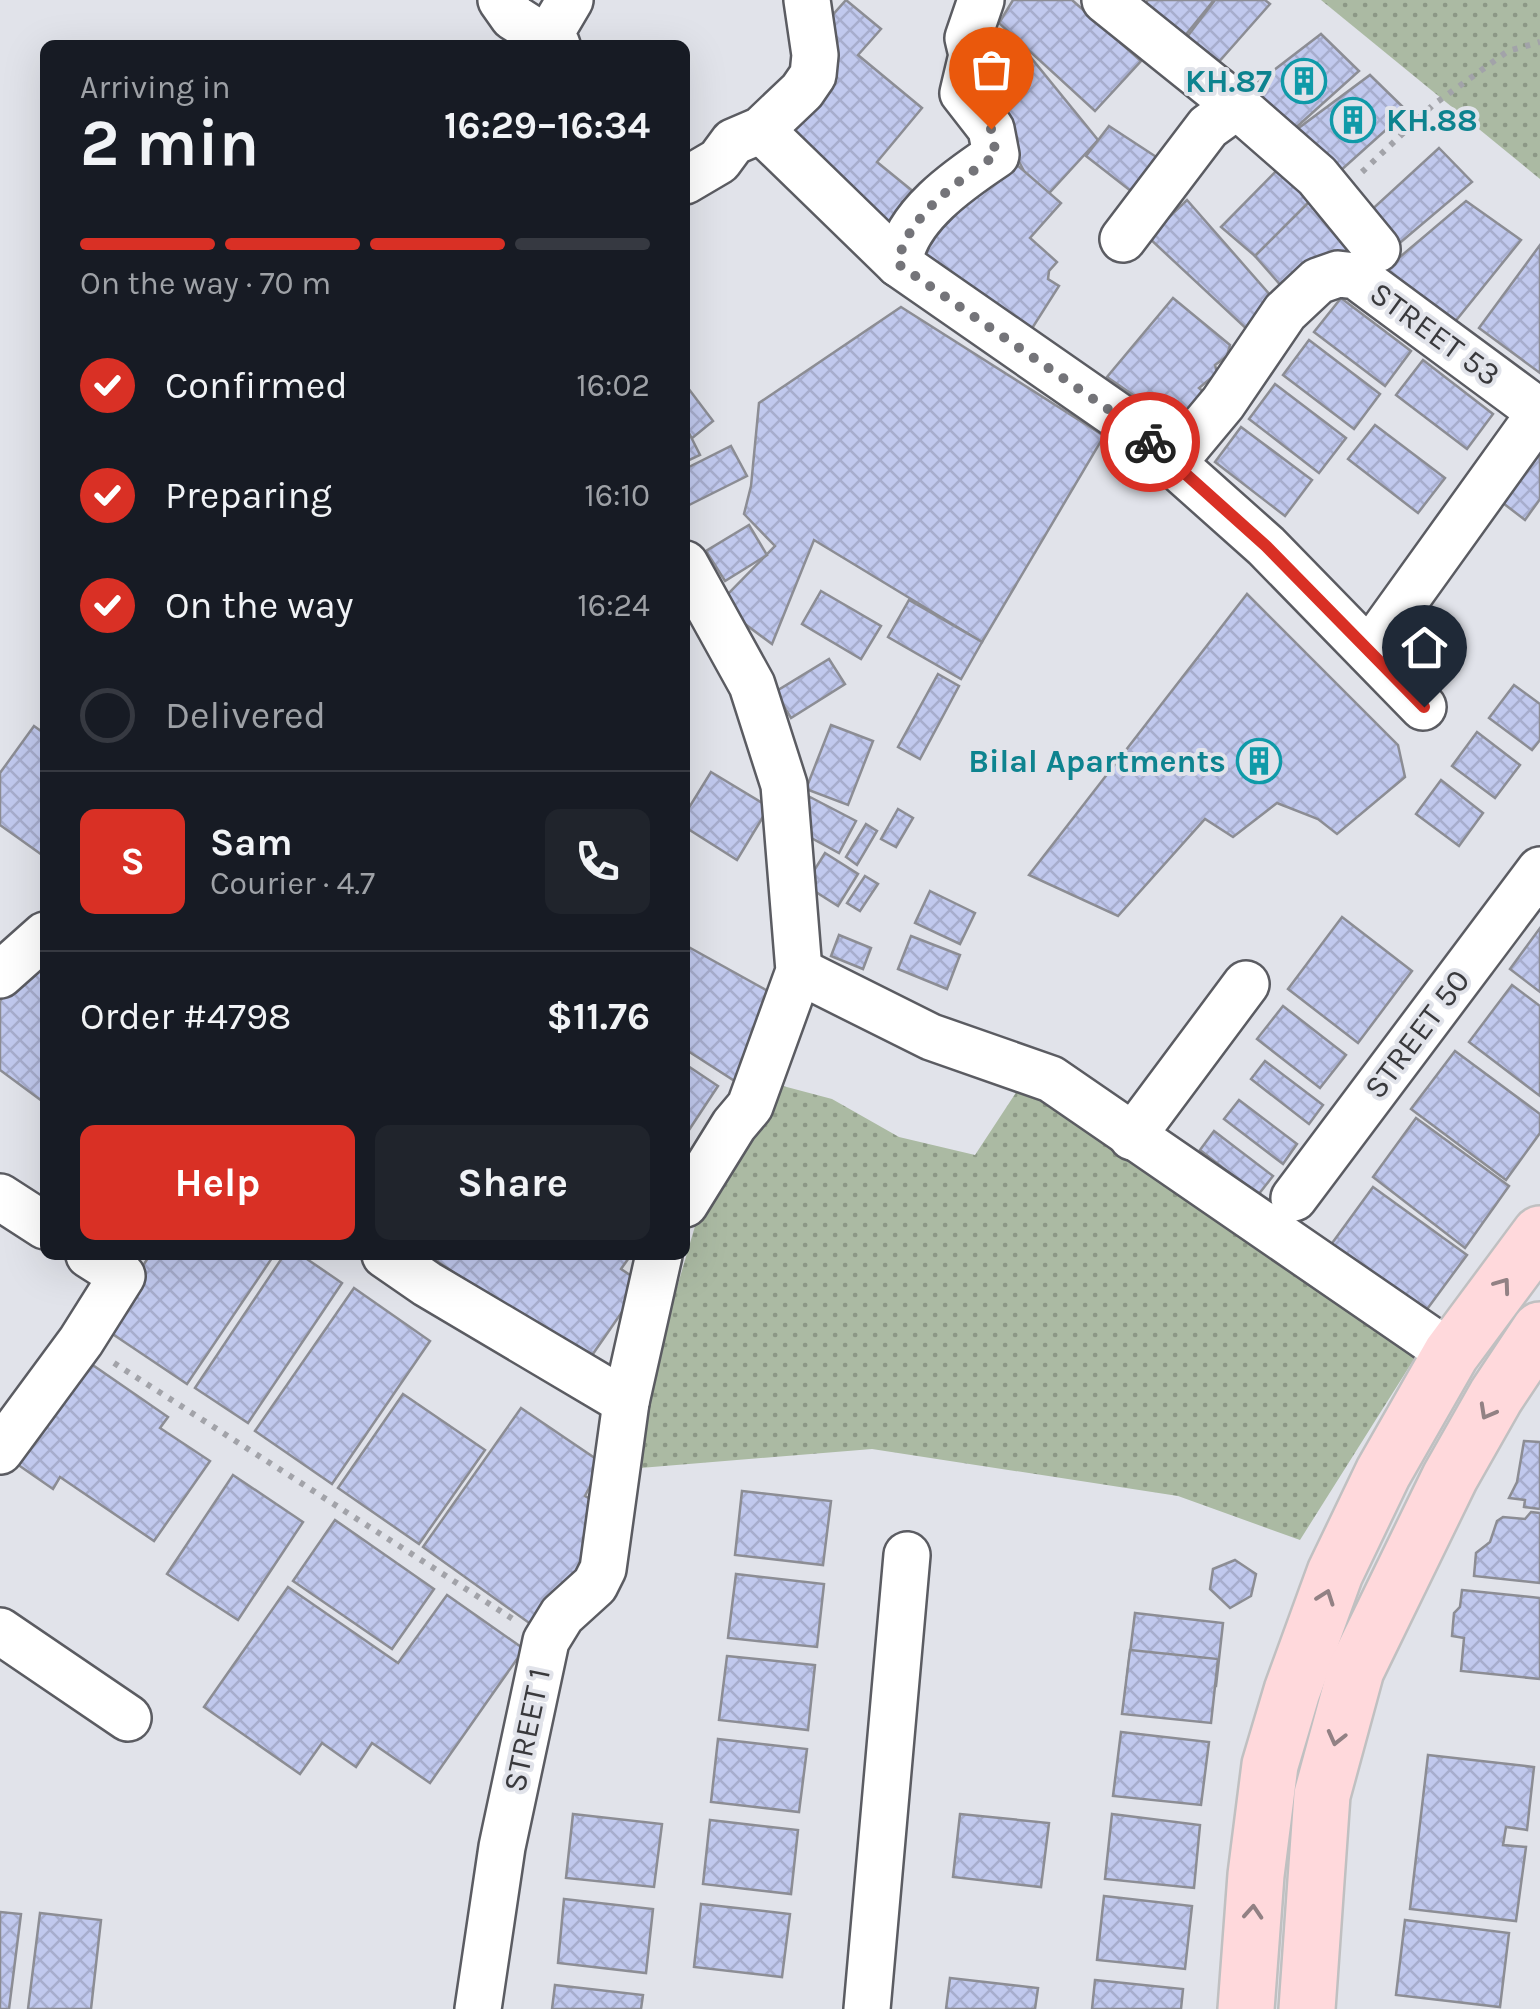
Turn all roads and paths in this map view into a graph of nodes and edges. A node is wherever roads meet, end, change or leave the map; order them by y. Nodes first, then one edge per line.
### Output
1 (501, 0) edge
2 (570, 0) edge
3 (807, 0) edge
4 (981, 0) edge
5 (1105, 0) edge
6 (549, 40) edge
7 (553, 40) edge
8 (1540, 42) edge
9 (1238, 106) junction
10 (762, 130) junction
11 (690, 178) edge
12 (1335, 197) junction
13 (1123, 240) dead end
14 (1377, 248) dead end
15 (898, 264) junction
16 (1540, 412) edge
17 (1173, 463) junction
18 (690, 573) edge
19 (1369, 651) junction
20 (1424, 707) dead end
21 (1540, 870) edge
22 (799, 970) junction
23 (1246, 984) dead end
24 (1132, 1137) junction
25 (690, 1196) edge
26 (0, 1198) edge
27 (1294, 1198) dead end
28 (40, 1223) edge
29 (1540, 1234) edge
30 (392, 1260) edge
31 (657, 1260) edge
32 (116, 1262) edge
33 (1538, 1337) edge
34 (81, 1341) junction
35 (1451, 1354) junction
36 (626, 1402) junction
37 (0, 1450) edge
38 (908, 1556) dead end
39 (0, 1631) edge
40 (546, 1641) junction
41 (128, 1718) dead end
42 (478, 2009) edge
43 (867, 2009) edge
44 (1246, 2009) edge
45 (1307, 2009) edge

1 - 6 street
2 - 7 street
3 - 10 street
4 - 15 street
5 - 9 street
8 - 12 path
9 - 12 street
9 - 13 street
10 - 11 street
10 - 15 street
12 - 14 street
15 - 17 street
16 - 17 street, STREET 53
16 - 19 street
17 - 19 street
18 - 22 street
19 - 20 street
21 - 27 street, STREET 50
22 - 24 street
22 - 25 street
23 - 24 street
24 - 35 street
26 - 28 street
35 -> 29 main road
30 - 36 street
31 - 36 street, STREET 1
32 - 34 street
33 -> 45 main road
34 - 37 street
34 - 40 path
44 -> 35 main road
36 - 40 street, STREET 1
38 - 43 street
39 - 41 street
40 - 42 street, STREET 1

